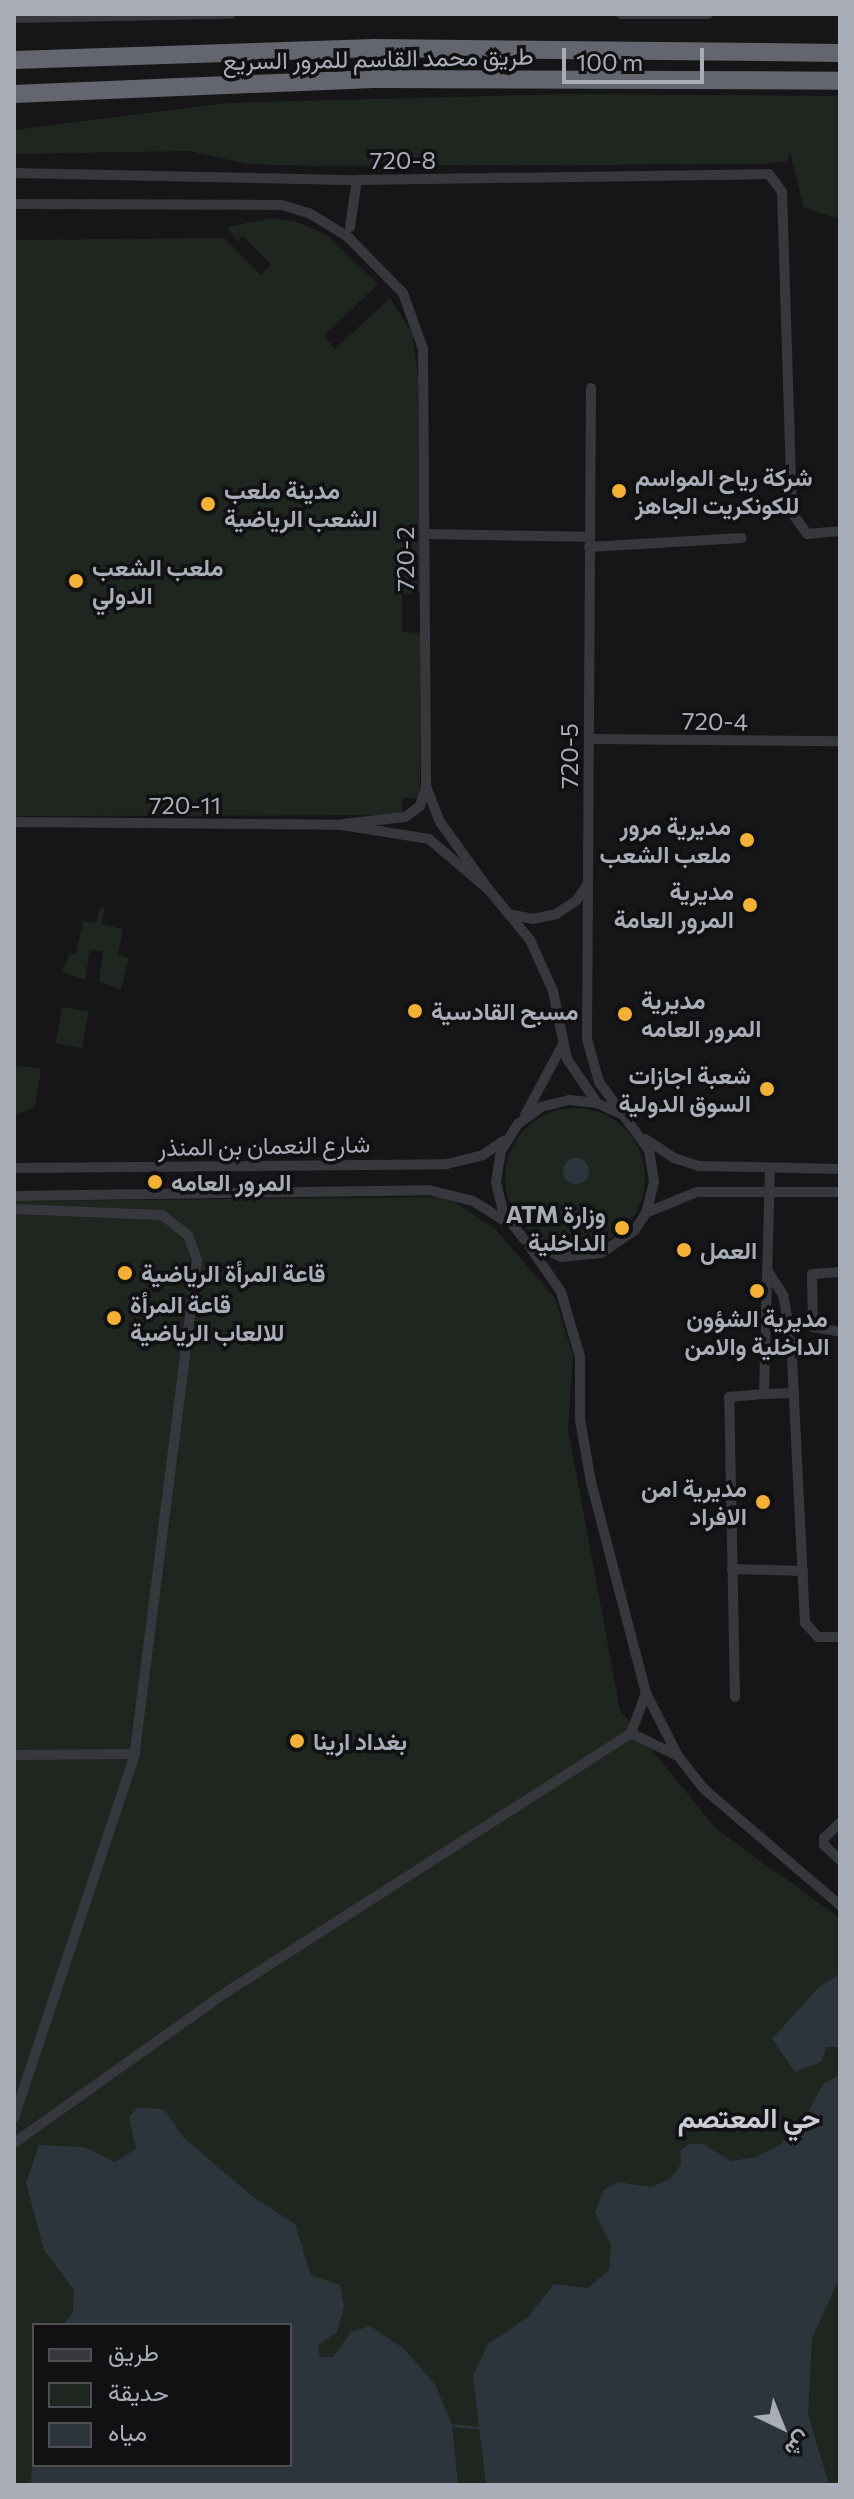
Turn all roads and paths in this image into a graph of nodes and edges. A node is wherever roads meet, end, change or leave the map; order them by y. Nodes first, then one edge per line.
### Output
1 (231, 14) edge
2 (621, 14) edge
3 (667, 14) edge
4 (708, 14) edge
5 (14, 18) edge
6 (14, 48) edge
7 (177, 52) junction
8 (840, 53) edge
9 (14, 60) edge
10 (840, 81) edge
11 (180, 87) junction
12 (14, 94) edge
13 (14, 106) edge
14 (14, 173) edge
15 (357, 180) junction
16 (14, 204) edge
17 (349, 232) junction
18 (591, 388) dead end
19 (840, 531) edge
20 (425, 534) junction
21 (742, 538) dead end
22 (589, 542) junction
23 (589, 739) junction
24 (840, 741) edge
25 (426, 786) junction
26 (415, 811) junction
27 (434, 811) junction
28 (14, 822) edge
29 (29, 825) junction
30 (341, 825) junction
31 (14, 829) edge
32 (447, 835) junction
33 (439, 844) junction
34 (589, 882) junction
35 (489, 890) junction
36 (511, 914) junction
37 (562, 1046) junction
38 (597, 1103) junction
39 (623, 1115) junction
40 (518, 1124) junction
41 (641, 1135) junction
42 (508, 1137) junction
43 (14, 1168) edge
44 (770, 1169) junction
45 (840, 1169) edge
46 (768, 1191) junction
47 (840, 1192) edge
48 (14, 1196) edge
49 (14, 1209) edge
50 (646, 1213) junction
51 (511, 1226) junction
52 (524, 1239) junction
53 (767, 1270) junction
54 (840, 1272) edge
55 (840, 1332) edge
56 (794, 1393) junction
57 (764, 1394) junction
58 (732, 1569) junction
59 (803, 1571) junction
60 (840, 1637) edge
61 (646, 1693) junction
62 (735, 1697) dead end
63 (631, 1733) junction
64 (135, 1754) junction
65 (14, 1755) edge
66 (678, 1756) junction
67 (840, 1823) edge
68 (840, 1860) edge
69 (840, 1905) edge
70 (14, 2117) edge
71 (14, 2143) edge

1 - 5 street
2 - 3 street
3 - 4 street
6 - 7 highway
7 - 8 highway, طريق محمد القاسم للمرور السريع
7 - 9 highway, طريق محمد القاسم للمرور السريع
10 - 11 highway, طريق محمد القاسم للمرور السريع
11 - 12 highway, طريق محمد القاسم للمرور السريع
11 - 13 highway
14 - 15 street, 720-8
15 - 17 street
15 - 19 street, 720-8
16 - 17 street
17 - 20 street, 720-2
18 - 22 street, 720-5
20 - 22 street
20 - 25 street, 720-2
21 - 22 street
22 - 23 street, 720-5
23 - 24 street, 720-4
23 - 34 street, 720-5
25 - 26 street
25 - 27 street, 720-2
26 - 27 street, 720-11
26 - 30 street, 720-11
27 - 32 street, 720-2
28 - 29 street, 720-11
29 - 30 street, 720-11
29 - 31 street, 720-11
30 - 33 street, 720-11
32 - 33 street
32 - 35 street, 720-2
33 - 35 street, 720-11
34 - 36 street
34 - 39 street, 720-5
35 - 36 street
36 - 37 street
37 - 38 street
37 - 40 street
38 - 39 street
38 - 40 street
39 - 41 street
40 - 42 street
41 - 44 street
41 - 50 street
42 - 43 street, شارع النعمان بن المنذر
42 - 51 street
44 - 45 street
44 - 46 street
46 - 47 street
46 - 50 street
46 - 53 street
48 - 51 street, شارع النعمان بن المنذر
49 - 64 street
50 - 52 street
51 - 52 street
52 - 61 street
53 - 56 street
53 - 57 street
54 - 55 street
56 - 57 street
56 - 59 street
57 - 58 street
58 - 59 street
58 - 62 street
59 - 60 street
61 - 63 street
61 - 66 street
63 - 66 street
63 - 71 street
64 - 65 street
64 - 70 street
66 - 69 street
67 - 68 street

